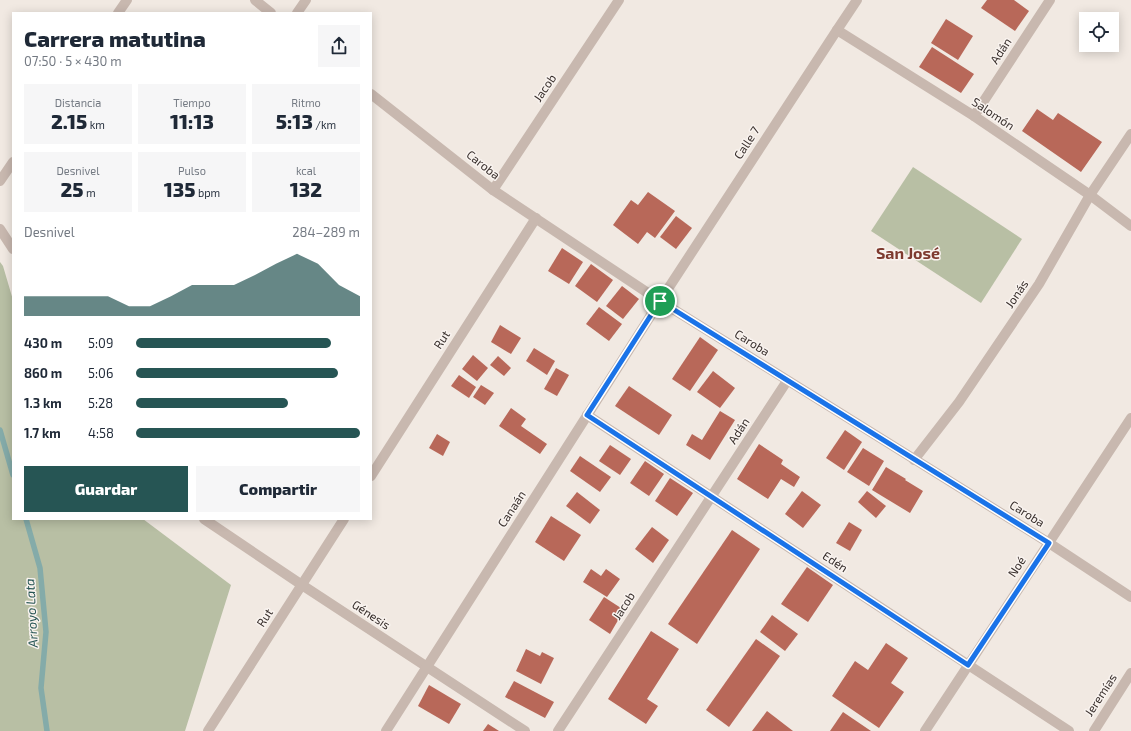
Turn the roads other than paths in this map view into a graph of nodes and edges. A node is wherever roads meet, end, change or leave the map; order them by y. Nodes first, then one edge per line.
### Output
1 (127, 0) edge
2 (255, 0) edge
3 (306, 0) edge
4 (619, 0) edge
5 (858, 0) edge
6 (1050, 0) edge
7 (119, 12) edge
8 (270, 12) edge
9 (298, 12) edge
10 (837, 30) junction
11 (372, 95) edge
12 (974, 116) junction
13 (1131, 134) edge
14 (12, 163) edge
15 (0, 181) edge
16 (493, 190) junction
17 (1090, 195) junction
18 (536, 218) junction
19 (1131, 226) edge
20 (0, 229) edge
21 (12, 247) edge
22 (660, 301) junction
23 (787, 381) junction
24 (587, 415) junction
25 (1131, 418) edge
26 (914, 460) junction
27 (372, 474) edge
28 (712, 496) junction
29 (205, 520) edge
30 (343, 520) edge
31 (1049, 543) junction
32 (302, 585) junction
33 (1131, 597) edge
34 (968, 665) junction
35 (426, 667) junction
36 (1131, 673) edge
37 (208, 731) edge
38 (386, 731) edge
39 (525, 731) edge
40 (558, 731) edge
41 (925, 731) edge
42 (1069, 731) edge
43 (1094, 731) edge

1 - 7 street
2 - 8 street
3 - 9 street
4 - 16 street, Jacob
5 - 10 street, Calle 7
6 - 12 street, Adán
10 - 12 street, Salomón
10 - 22 street, Calle 7
11 - 16 street, Caroba
12 - 17 street, Salomón
13 - 17 street, Jonás
14 - 15 street
16 - 18 street, Caroba
17 - 19 street, Salomón
17 - 26 street, Jonás
18 - 22 street, Caroba
18 - 27 street, Rut
20 - 21 street
22 - 23 street, Caroba
22 - 24 street, Canaán
23 - 26 street, Caroba
23 - 28 street, Adán
24 - 28 street, Edén
24 - 35 street, Canaán
25 - 31 street, Noé
26 - 31 street, Caroba
28 - 34 street, Edén
28 - 40 street, Jacob
29 - 32 street, Génesis
30 - 32 street, Rut
31 - 33 street, Caroba
31 - 34 street, Noé
32 - 35 street, Génesis
32 - 37 street, Rut
34 - 41 street, Noé
34 - 42 street, Edén
35 - 38 street, Canaán
35 - 39 street, Génesis
36 - 43 street, Jeremías

